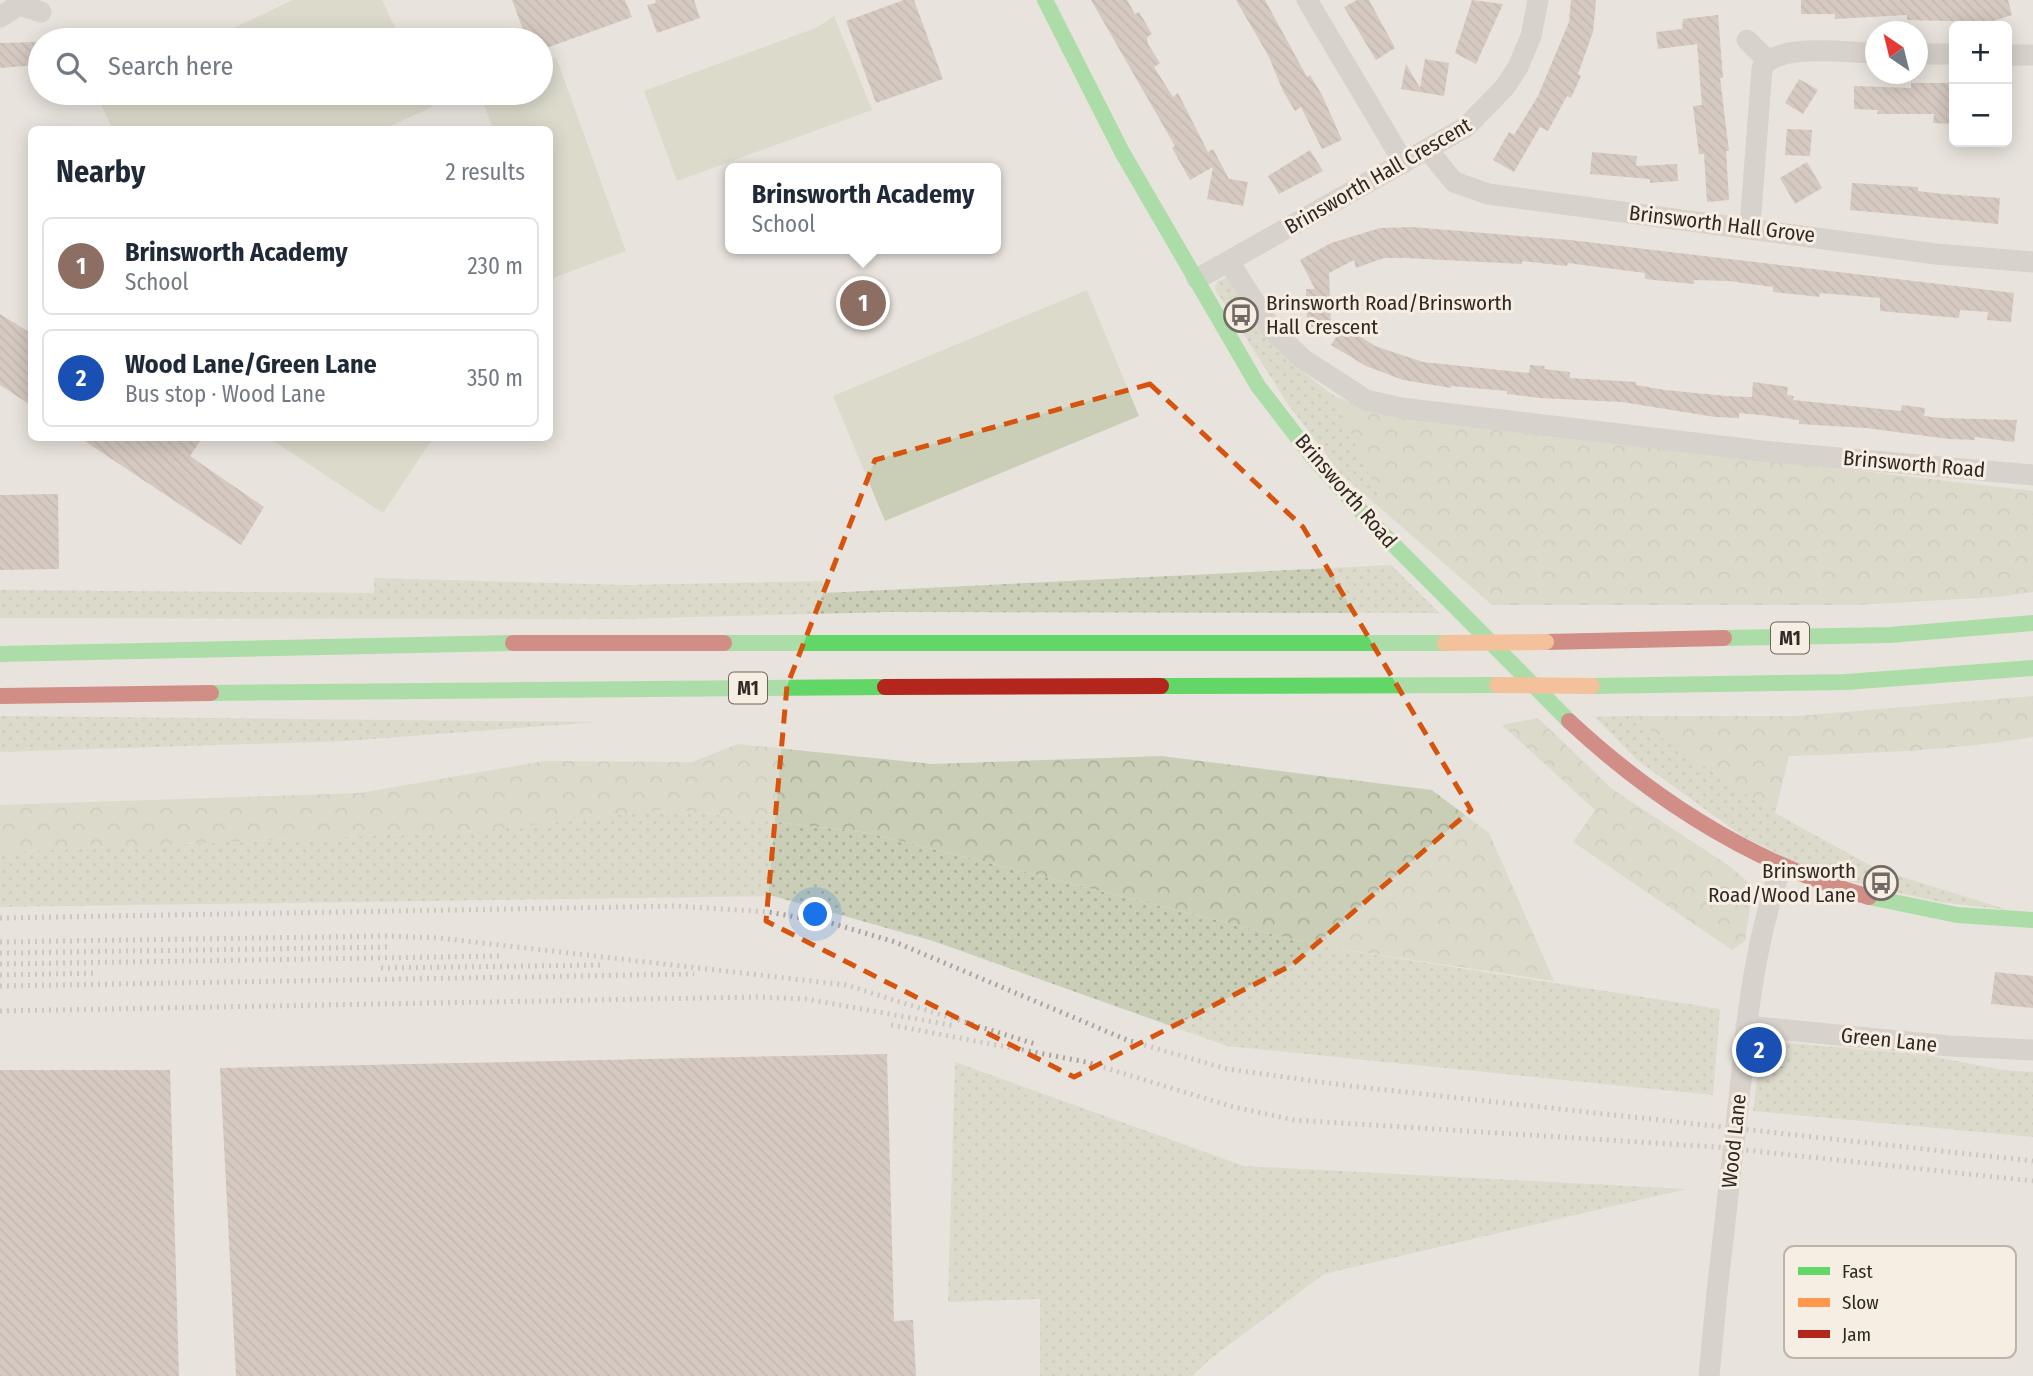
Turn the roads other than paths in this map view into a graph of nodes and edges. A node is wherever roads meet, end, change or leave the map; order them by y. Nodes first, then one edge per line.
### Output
1 (1045, 0) edge
2 (1307, 0) edge
3 (1538, 0) edge
4 (18, 3) edge
5 (41, 12) dead end
6 (0, 17) edge
7 (1748, 40) dead end
8 (1865, 53) edge
9 (1928, 54) edge
10 (1949, 54) edge
11 (2012, 55) edge
12 (2033, 55) edge
13 (1767, 60) junction
14 (1428, 150) junction
15 (1404, 163) junction
16 (1750, 226) junction
17 (1229, 262) junction
18 (2033, 262) edge
19 (1197, 279) junction
20 (2033, 475) edge
21 (2033, 624) edge
22 (0, 654) edge
23 (2033, 668) edge
24 (0, 696) edge
25 (1781, 867) junction
26 (2033, 920) edge
27 (1746, 1026) junction
28 (2033, 1050) edge
29 (1709, 1376) edge

1 - 19 main road, Brinsworth Road
2 - 15 street
3 - 14 street, Brinsworth Hall Crescent
4 - 5 street
4 - 6 street
7 - 13 street
8 - 13 street
9 - 10 street
11 - 12 street
13 - 16 street
14 - 15 street, Brinsworth Hall Crescent
14 - 16 street, Brinsworth Hall Grove
15 - 17 street, Brinsworth Hall Crescent
16 - 18 street, Brinsworth Hall Grove
17 - 19 street, Brinsworth Hall Crescent
17 - 20 street, Brinsworth Road
19 - 25 main road, Brinsworth Road
21 - 22 main road, M1, bridge
23 - 24 main road, M1, bridge
25 - 26 main road, Brinsworth Road
25 - 27 street, Wood Lane
27 - 28 street, Green Lane
27 - 29 street, Wood Lane, bridge

